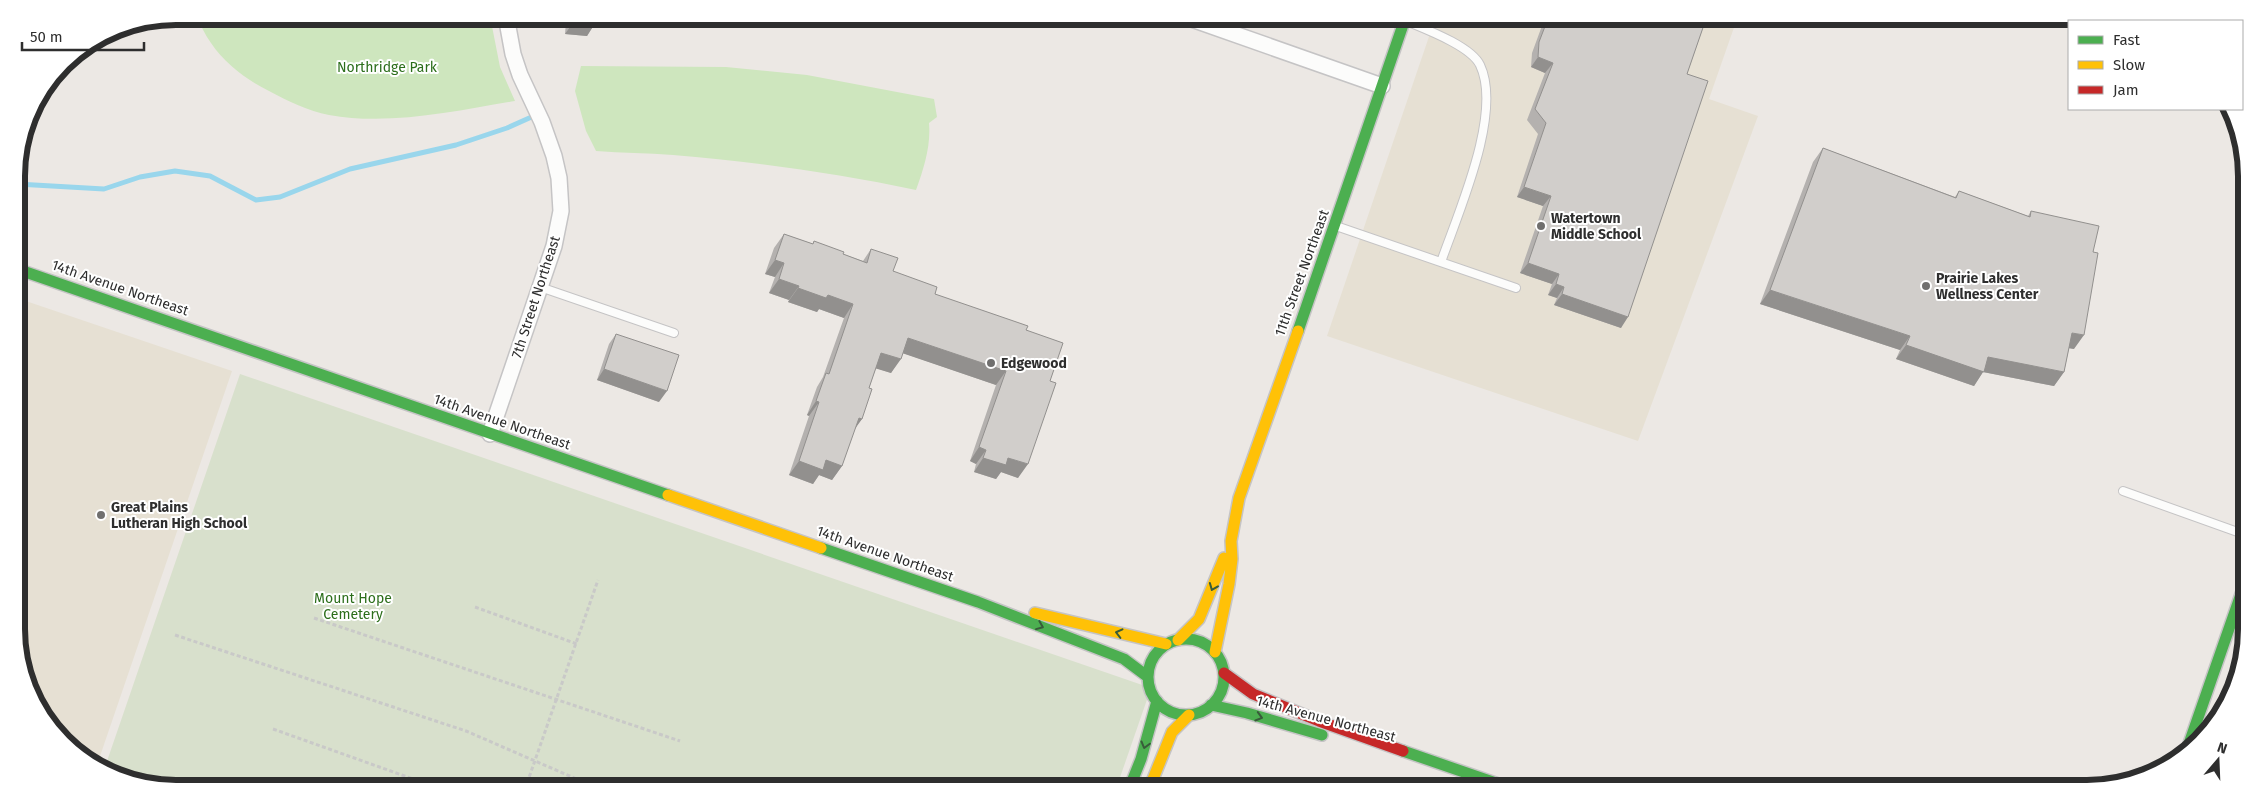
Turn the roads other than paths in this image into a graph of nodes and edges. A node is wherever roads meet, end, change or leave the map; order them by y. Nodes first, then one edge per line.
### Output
1 (508, 25) edge
2 (1209, 25) edge
3 (1403, 25) edge
4 (1420, 25) edge
5 (1382, 86) junction
6 (1335, 225) junction
7 (1442, 262) junction
8 (25, 271) edge
9 (540, 287) junction
10 (1516, 288) dead end
11 (674, 333) dead end
12 (490, 434) junction
13 (2123, 491) dead end
14 (2238, 532) edge
15 (1231, 541) junction
16 (978, 602) junction
17 (2238, 603) edge
18 (1178, 640) junction
19 (1166, 644) junction
20 (1215, 652) junction
21 (1224, 673) junction
22 (1148, 677) junction
23 (1157, 700) junction
24 (1211, 706) junction
25 (1189, 714) junction
26 (2190, 740) edge
27 (1432, 761) junction
28 (1133, 780) edge
29 (1153, 780) edge
30 (1488, 780) edge

1 - 9 street, 7th Street Northeast
2 - 5 street
3 - 5 main road, 11th Street Northeast
4 - 7 lane
5 - 6 main road, 11th Street Northeast
6 - 7 lane
6 - 15 main road, 11th Street Northeast
7 - 10 lane
8 - 12 main road, 14th Avenue Northeast
9 - 11 lane
9 - 12 street, 7th Street Northeast
12 - 16 main road, 14th Avenue Northeast
13 - 14 lane
15 -> 18 main road, 11th Street Northeast
15 - 20 main road, 11th Street Northeast
19 -> 16 main road, 14th Avenue Northeast
16 -> 22 main road, 14th Avenue Northeast
17 - 26 main road
18 - 19 main road
18 - 20 main road
19 - 22 main road
20 - 21 main road
21 - 24 main road
21 - 27 main road, 14th Avenue Northeast
22 - 23 main road
23 - 25 main road
23 -> 28 main road
24 - 25 main road
24 -> 27 main road, 14th Avenue Northeast
25 - 29 main road
27 - 30 main road, 14th Avenue Northeast

